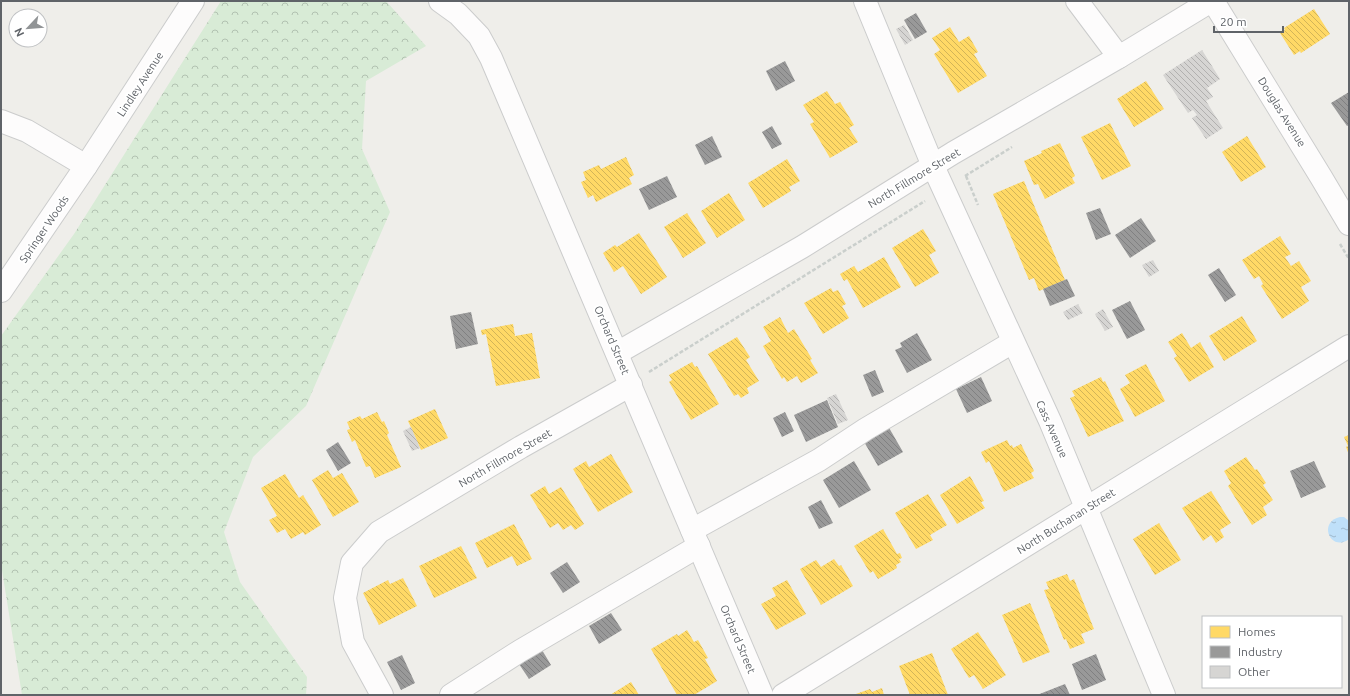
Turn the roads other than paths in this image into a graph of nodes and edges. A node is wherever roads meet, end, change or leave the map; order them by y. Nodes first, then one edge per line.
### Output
1 (193, 1) edge
2 (440, 1) edge
3 (865, 1) edge
4 (1077, 1) edge
5 (1212, 1) edge
6 (1119, 57) junction
7 (1, 121) edge
8 (86, 166) junction
9 (934, 166) junction
10 (1343, 232) edge
11 (1, 291) edge
12 (1013, 342) junction
13 (1349, 346) edge
14 (617, 354) junction
15 (631, 385) junction
16 (1086, 508) junction
17 (696, 538) junction
18 (382, 695) edge
19 (451, 695) edge
20 (762, 695) edge
21 (783, 695) edge
22 (1164, 695) edge

1 - 8 street, Lindley Avenue
2 - 14 street, Orchard Street
3 - 9 street, Cass Avenue
4 - 6 street
5 - 6 street, North Fillmore Street
5 - 10 street, Douglas Avenue
6 - 9 street, North Fillmore Street
7 - 8 street
8 - 11 street, Springer Woods
9 - 12 street, Cass Avenue
9 - 14 street, North Fillmore Street
12 - 16 street, Cass Avenue
12 - 17 street
13 - 16 street, North Buchanan Street
14 - 15 street, Orchard Street
15 - 17 street, Orchard Street
15 - 18 street, North Fillmore Street
16 - 21 street, North Buchanan Street
16 - 22 street, Cass Avenue
17 - 19 street
17 - 20 street, Orchard Street

